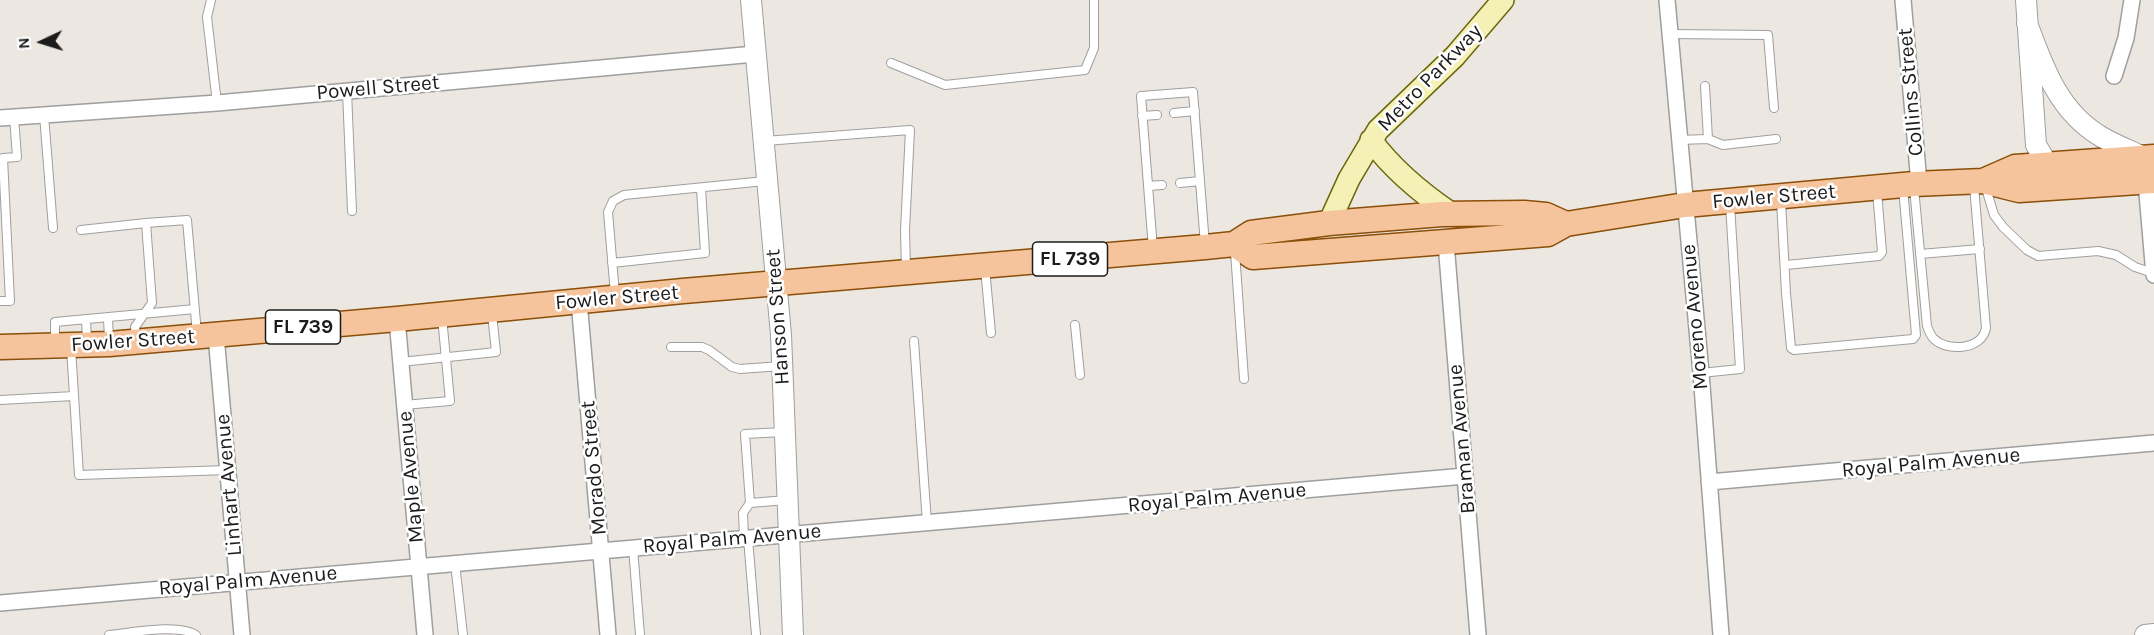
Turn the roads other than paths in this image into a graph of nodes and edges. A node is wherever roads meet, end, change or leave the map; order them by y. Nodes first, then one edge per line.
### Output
1 (211, 0) edge
2 (751, 0) edge
3 (1094, 0) edge
4 (1503, 0) edge
5 (1667, 0) edge
6 (1903, 0) edge
7 (2026, 0) edge
8 (2132, 0) edge
9 (2027, 23) junction
10 (1670, 34) junction
11 (756, 54) junction
12 (891, 63) dead end
13 (2114, 76) dead end
14 (1705, 86) dead end
15 (347, 91) junction
16 (217, 103) junction
17 (1774, 108) dead end
18 (1195, 111) junction
19 (1174, 113) dead end
20 (44, 115) junction
21 (1156, 115) dead end
22 (1142, 116) junction
23 (7, 117) edge
24 (1708, 139) junction
25 (1776, 139) dead end
26 (1371, 140) junction
27 (1679, 140) junction
28 (763, 141) junction
29 (2150, 157) edge
30 (2048, 165) junction
31 (767, 181) junction
32 (1200, 181) junction
33 (1978, 181) junction
34 (2150, 181) edge
35 (1180, 183) dead end
36 (1912, 184) junction
37 (1162, 185) dead end
38 (1148, 186) junction
39 (1876, 187) junction
40 (701, 188) junction
41 (2058, 188) junction
42 (1781, 196) junction
43 (3, 198) edge
44 (1729, 201) junction
45 (1685, 205) junction
46 (352, 211) dead end
47 (1452, 214) junction
48 (1556, 219) junction
49 (1329, 223) junction
50 (146, 224) junction
51 (2152, 226) edge
52 (53, 228) dead end
53 (81, 230) dead end
54 (1446, 243) junction
55 (1234, 244) junction
56 (1206, 247) junction
57 (1980, 249) junction
58 (1153, 252) junction
59 (1291, 254) junction
60 (1920, 254) junction
61 (612, 263) junction
62 (1786, 265) junction
63 (985, 266) junction
64 (906, 273) junction
65 (2154, 274) edge
66 (776, 284) junction
67 (615, 298) junction
68 (0, 301) edge
69 (579, 301) junction
70 (195, 309) junction
71 (492, 310) junction
72 (144, 315) junction
73 (442, 315) junction
74 (108, 318) junction
75 (398, 319) junction
76 (86, 320) junction
77 (1076, 325) dead end
78 (991, 333) dead end
79 (206, 335) junction
80 (914, 340) dead end
81 (136, 342) junction
82 (80, 346) junction
83 (0, 347) edge
84 (671, 347) dead end
85 (446, 358) junction
86 (401, 362) junction
87 (782, 366) junction
88 (1701, 373) junction
89 (1080, 375) dead end
90 (1244, 379) dead end
91 (74, 396) junction
92 (0, 400) edge
93 (404, 405) junction
94 (786, 431) junction
95 (2154, 443) edge
96 (228, 470) junction
97 (1465, 476) junction
98 (1709, 482) junction
99 (789, 500) junction
100 (750, 503) junction
101 (927, 522) junction
102 (790, 534) junction
103 (746, 538) junction
104 (633, 548) junction
105 (601, 551) junction
106 (455, 563) junction
107 (418, 566) junction
108 (238, 582) junction
109 (0, 603) edge
110 (2154, 634) edge
111 (109, 635) edge
112 (196, 635) edge
113 (242, 635) edge
114 (425, 635) edge
115 (463, 635) edge
116 (608, 635) edge
117 (640, 635) edge
118 (756, 635) edge
119 (793, 635) edge
120 (1478, 635) edge
121 (1721, 635) edge
122 (2145, 635) edge

1 - 16 lane
2 - 11 street, Hanson Street
3 - 12 lane
4 - 26 main road, Metro Parkway
5 - 10 street, Moreno Avenue
6 - 36 street, Collins Street
7 - 9 street
8 - 13 street
9 - 29 street
9 - 30 street
10 - 17 lane
10 - 27 street, Moreno Avenue
11 - 15 street, Powell Street
11 - 28 street, Hanson Street
14 - 24 lane
15 - 16 street, Powell Street
15 - 46 lane
16 - 20 street, Powell Street
18 - 19 lane
18 - 22 lane
18 - 32 lane
20 - 23 street, Powell Street
20 - 52 lane
21 - 22 lane
22 - 38 lane
23 - 43 lane
24 - 25 lane
24 - 27 lane
26 - 47 main road
26 - 49 main road, Metro Parkway
27 - 45 street, Moreno Avenue
28 - 31 street, Hanson Street
28 - 64 lane
29 - 30 main road, Fowler Street
30 - 33 main road, Fowler Street
30 - 41 main road
31 - 40 lane
31 - 66 street, Hanson Street
32 - 35 lane
32 - 56 lane
33 - 36 main road, Fowler Street
33 - 41 main road, Fowler Street
33 - 57 lane
33 - 65 lane
34 - 41 main road, Fowler Street
34 - 51 street
36 - 39 main road, Fowler Street
36 - 60 lane
36 - 62 lane
37 - 38 lane
38 - 58 lane
39 - 42 main road, Fowler Street
39 - 62 lane
40 - 61 lane
40 - 61 lane
42 - 44 main road, Fowler Street
42 - 62 lane
43 - 68 lane
44 - 45 main road, Fowler Street
44 - 88 lane
45 - 48 main road, Fowler Street
45 - 88 street, Moreno Avenue
47 - 48 main road, Fowler Street
47 - 49 main road, Fowler Street
48 - 54 main road, Fowler Street
49 - 55 main road, Fowler Street
49 - 59 main road
50 - 53 lane
50 - 70 lane
50 - 72 lane
51 - 65 street
54 - 59 main road, Fowler Street
54 - 97 street, Braman Avenue
55 - 56 main road, Fowler Street / FL 739
55 - 59 main road, Fowler Street
55 - 90 lane
56 - 58 main road, Fowler Street / FL 739
57 - 60 lane
57 - 60 lane
58 - 63 main road, Fowler Street / FL 739
61 - 67 lane
63 - 64 main road, Fowler Street / FL 739
63 - 78 lane
64 - 66 main road, Fowler Street / FL 739
66 - 67 main road, Fowler Street / FL 739
66 - 87 street, Hanson Street
67 - 69 main road, Fowler Street / FL 739
69 - 71 main road, Fowler Street / FL 739
69 - 105 street, Morado Street
70 - 72 lane
70 - 79 lane
71 - 73 main road, Fowler Street / FL 739
71 - 85 lane
72 - 74 lane
72 - 81 lane
73 - 75 main road, Fowler Street / FL 739
73 - 85 lane
74 - 76 lane
74 - 82 lane
75 - 79 main road, Fowler Street / FL 739
75 - 86 street, Maple Avenue
76 - 82 lane
76 - 82 lane
77 - 89 lane
79 - 81 main road, Fowler Street / FL 739
79 - 96 street, Linhart Avenue
80 - 101 lane
81 - 82 main road, Fowler Street / FL 739
82 - 83 main road, Fowler Street / FL 739
82 - 91 lane
84 - 87 lane
85 - 86 lane
85 - 93 lane
86 - 93 street, Maple Avenue
87 - 94 street, Hanson Street
88 - 98 street, Moreno Avenue
91 - 92 lane
91 - 96 lane
93 - 107 street, Maple Avenue
94 - 99 street, Hanson Street
94 - 100 lane
95 - 98 street, Royal Palm Avenue
96 - 108 street, Linhart Avenue
97 - 101 street, Royal Palm Avenue
97 - 120 street, Braman Avenue
98 - 121 street, Moreno Avenue
99 - 100 lane
99 - 102 street, Hanson Street
100 - 103 lane
101 - 102 street, Royal Palm Avenue
102 - 103 street, Royal Palm Avenue
102 - 119 street, Hanson Street
103 - 104 street, Royal Palm Avenue
103 - 118 lane
104 - 105 street, Royal Palm Avenue
104 - 117 lane
105 - 106 street, Royal Palm Avenue
105 - 116 street, Morado Street
106 - 107 street, Royal Palm Avenue
106 - 115 lane
107 - 108 street, Royal Palm Avenue
107 - 114 street, Maple Avenue
108 - 109 street, Royal Palm Avenue
108 - 113 street, Linhart Avenue
110 - 122 street
111 - 112 lane

